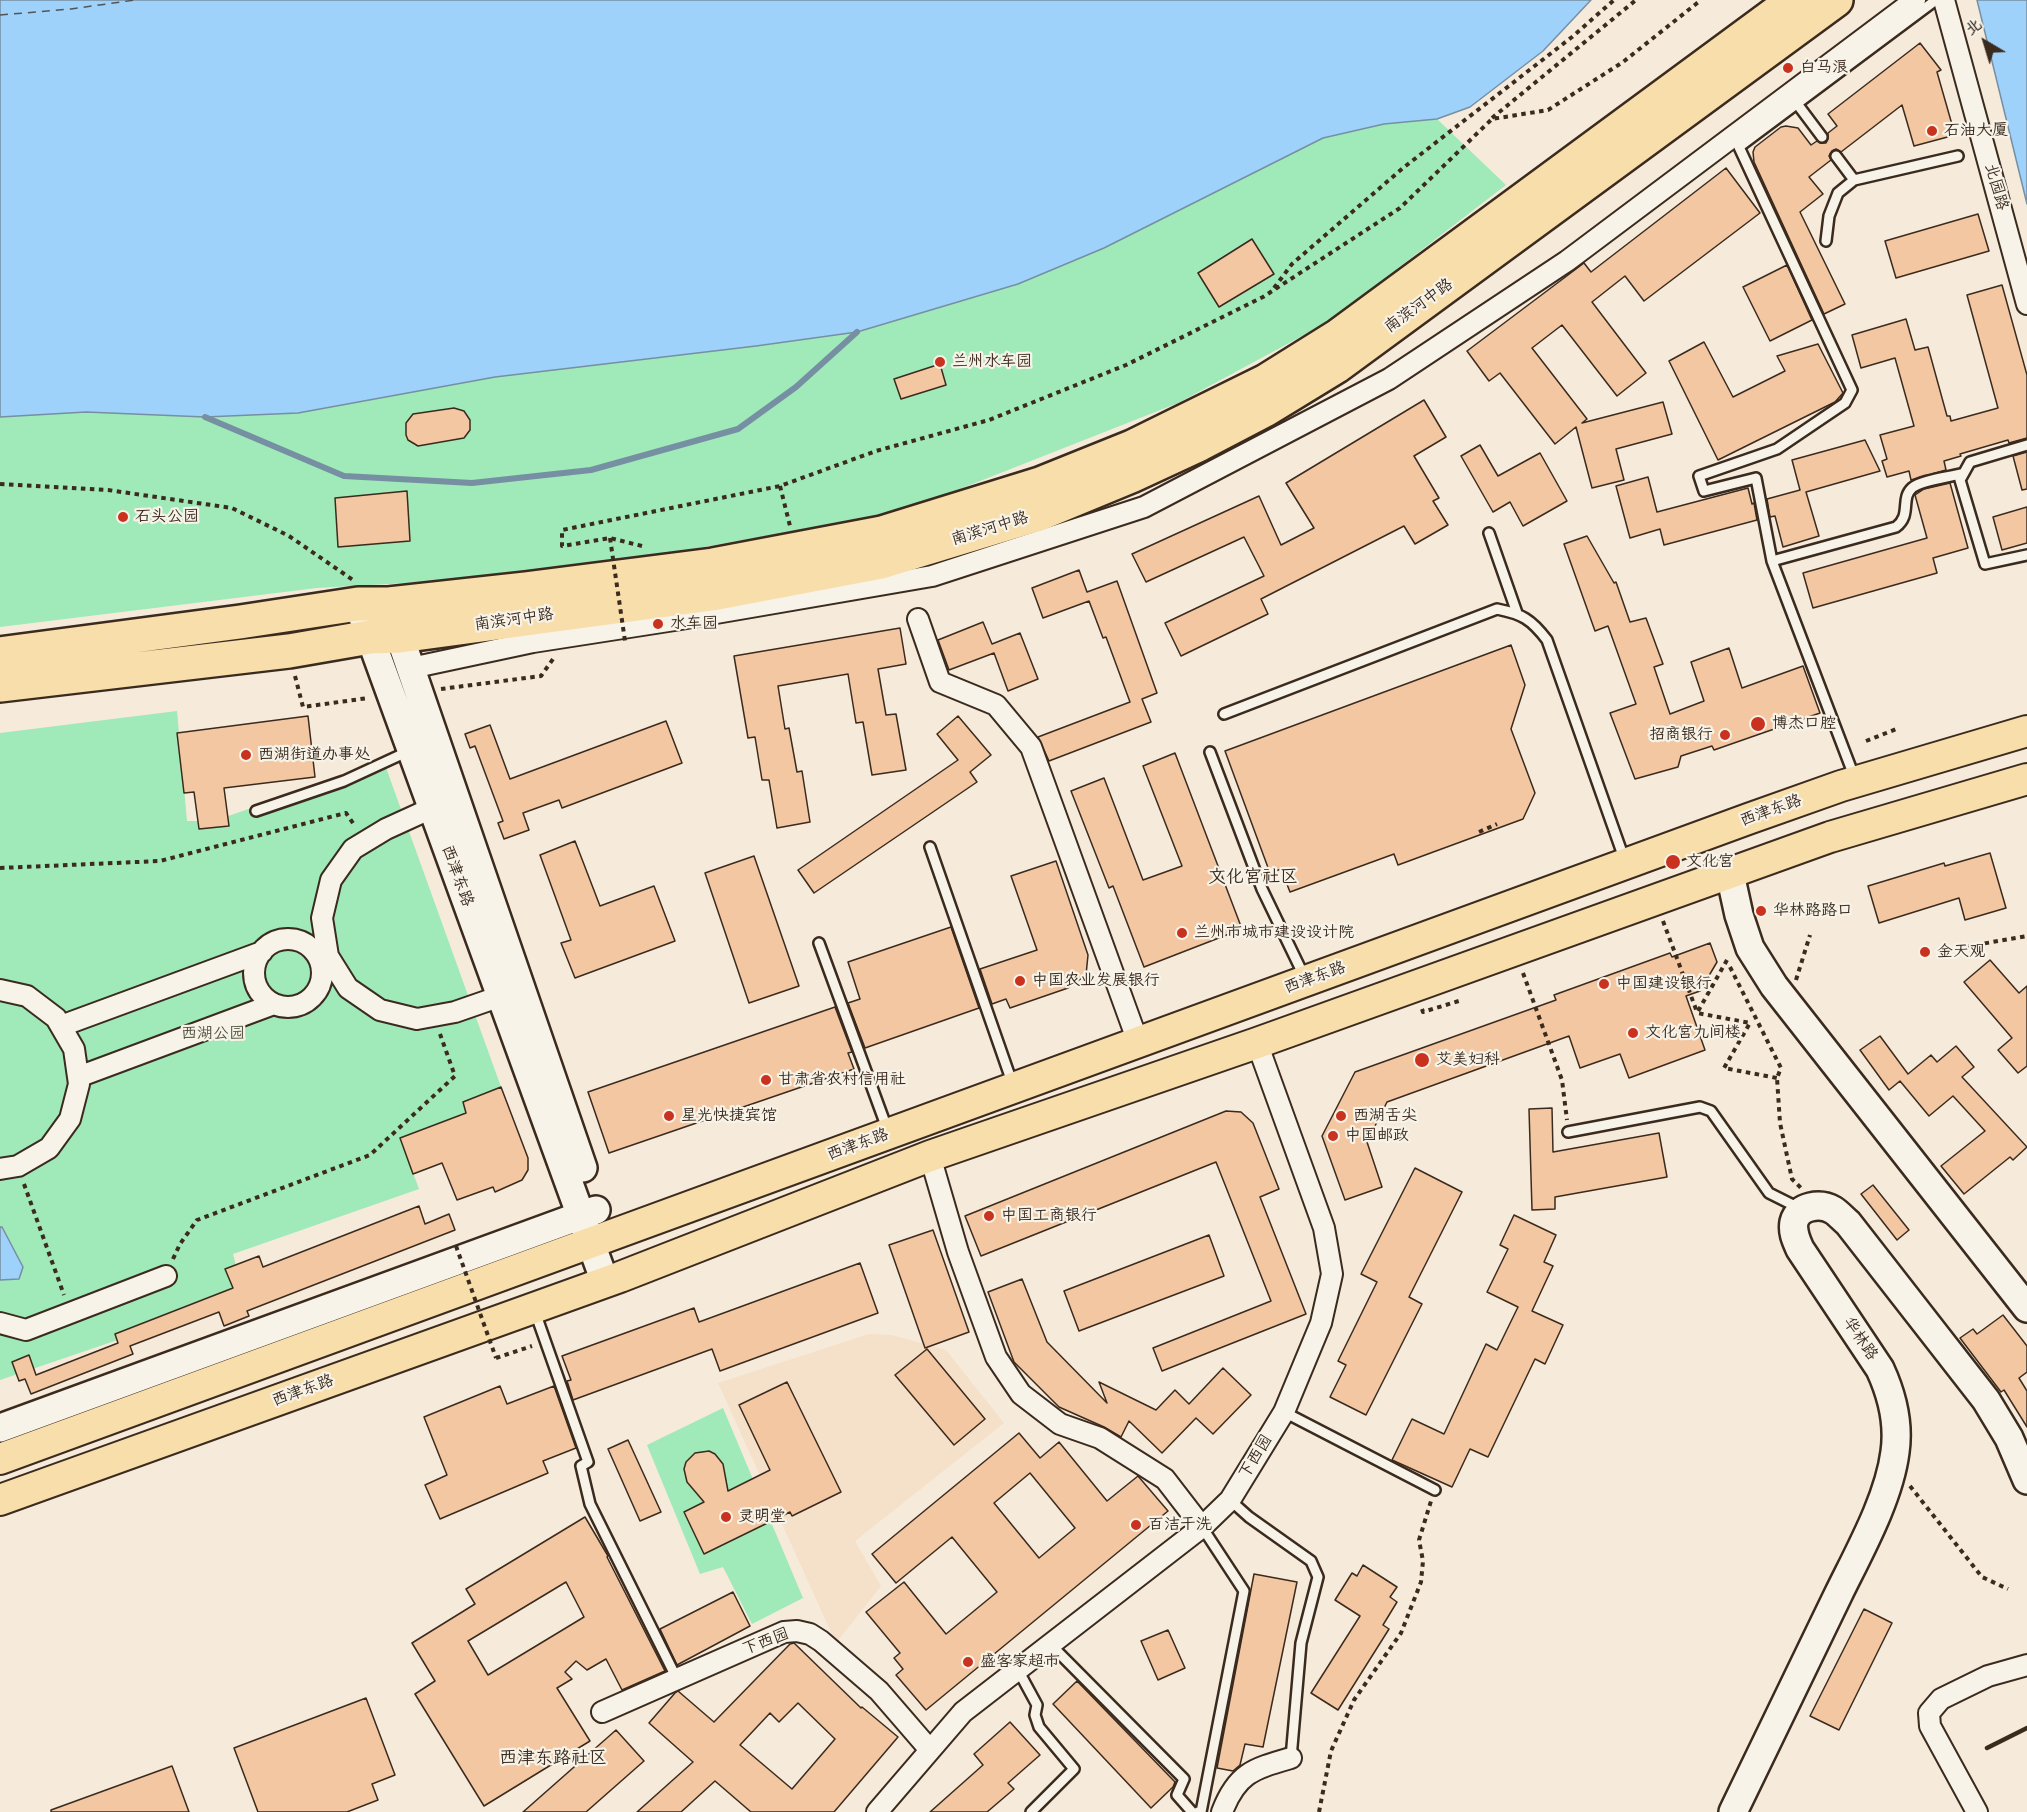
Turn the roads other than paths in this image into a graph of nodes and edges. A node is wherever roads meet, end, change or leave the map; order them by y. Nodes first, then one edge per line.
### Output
1 (1794, 0) edge
2 (1836, 0) edge
3 (1915, 0) edge
4 (1936, 0) edge
5 (1944, 0) edge
6 (1794, 99) junction
7 (1822, 137) dead end
8 (1836, 156) dead end
9 (1958, 156) dead end
10 (1854, 180) junction
11 (1826, 241) dead end
12 (2027, 304) edge
13 (2027, 445) edge
14 (1964, 473) junction
15 (1489, 533) dead end
16 (2027, 555) edge
17 (1772, 561) junction
18 (373, 604) junction
19 (1517, 613) junction
20 (918, 619) dead end
21 (385, 636) junction
22 (0, 654) edge
23 (411, 668) junction
24 (0, 685) edge
25 (1224, 714) dead end
26 (2027, 731) edge
27 (411, 750) junction
28 (1210, 752) dead end
29 (2027, 779) edge
30 (1856, 782) junction
31 (432, 808) junction
32 (256, 812) dead end
33 (930, 847) dead end
34 (1626, 864) junction
35 (1730, 874) junction
36 (819, 943) dead end
37 (262, 952) junction
38 (324, 958) junction
39 (1306, 981) junction
40 (0, 990) edge
41 (501, 996) junction
42 (274, 1004) junction
43 (61, 1026) junction
44 (1138, 1042) junction
45 (1257, 1042) junction
46 (78, 1077) junction
47 (1014, 1088) junction
48 (1568, 1132) road end
49 (889, 1133) junction
50 (930, 1156) junction
51 (9, 1168) edge
52 (1810, 1207) junction
53 (594, 1226) junction
54 (166, 1276) road end
55 (613, 1279) junction
56 (534, 1307) junction
57 (2027, 1308) edge
58 (0, 1323) edge
59 (1284, 1412) junction
60 (0, 1428) edge
61 (0, 1459) edge
62 (2027, 1480) edge
63 (1435, 1490) road end
64 (0, 1500) edge
65 (1230, 1500) junction
66 (1202, 1527) junction
67 (1050, 1644) junction
68 (2027, 1665) edge
69 (1018, 1671) junction
70 (677, 1679) junction
71 (602, 1712) dead end
72 (930, 1750) junction
73 (1291, 1758) joint
74 (877, 1812) edge
75 (1031, 1812) edge
76 (1192, 1812) edge
77 (1198, 1812) edge
78 (1222, 1812) edge
79 (1733, 1812) edge
80 (1977, 1812) edge

1 - 18 highway, 南滨河中路
2 - 21 highway, 南滨河中路
3 - 6 street
4 - 6 lane
5 - 12 street, 北园路
6 - 7 lane
6 - 17 lane
6 - 23 street
8 - 10 lane
9 - 10 lane
10 - 11 lane
13 - 14 lane
14 - 16 lane
14 - 17 lane
15 - 19 lane
17 - 30 lane
18 - 21 street, 西津东路
18 - 22 highway, 南滨河中路
19 - 25 lane
19 - 34 lane
20 - 44 street
21 - 23 street, 西津东路
21 - 24 highway, 南滨河中路
21 - 27 street, 西津东路
23 - 53 street, 西津东路
26 - 30 main road, 西津东路
27 - 31 street, 西津东路
27 - 32 lane
28 - 39 lane
29 - 35 main road, 西津东路
30 - 34 main road, 西津东路
31 - 38 street
31 - 41 street, 西津东路
33 - 47 lane
34 - 39 main road, 西津东路
35 - 45 main road, 西津东路
35 - 57 street
36 - 49 lane
37 - 38 street
37 - 42 street
37 - 43 street
38 - 41 street
38 - 42 street
39 - 44 main road, 西津东路
40 - 43 street
41 - 53 street, 西津东路
42 - 46 street
43 - 46 street
44 - 47 main road, 西津东路
45 - 50 main road, 西津东路
45 - 59 street, 下西园
46 - 51 street
47 - 49 main road, 西津东路
48 - 52 lane
49 - 53 main road, 西津东路
50 - 55 main road, 西津东路
50 - 66 street
52 - 62 street
52 - 79 street, 华林路
53 - 55 street, 西津东路
53 - 60 street, 西津东路
53 - 61 main road, 西津东路
54 - 58 street
55 - 56 main road, 西津东路
56 - 64 main road, 西津东路
56 - 70 lane
59 - 63 lane
59 - 65 street, 下西园
65 - 66 street, 下西园
65 - 73 lane
66 - 67 street, 下西园
66 - 77 lane
67 - 69 street, 下西园
67 - 76 lane
68 - 80 street
69 - 72 street, 下西园
69 - 75 lane
70 - 71 street, 下西园
70 - 72 street, 下西园
72 - 74 street, 下西园
73 - 78 street

